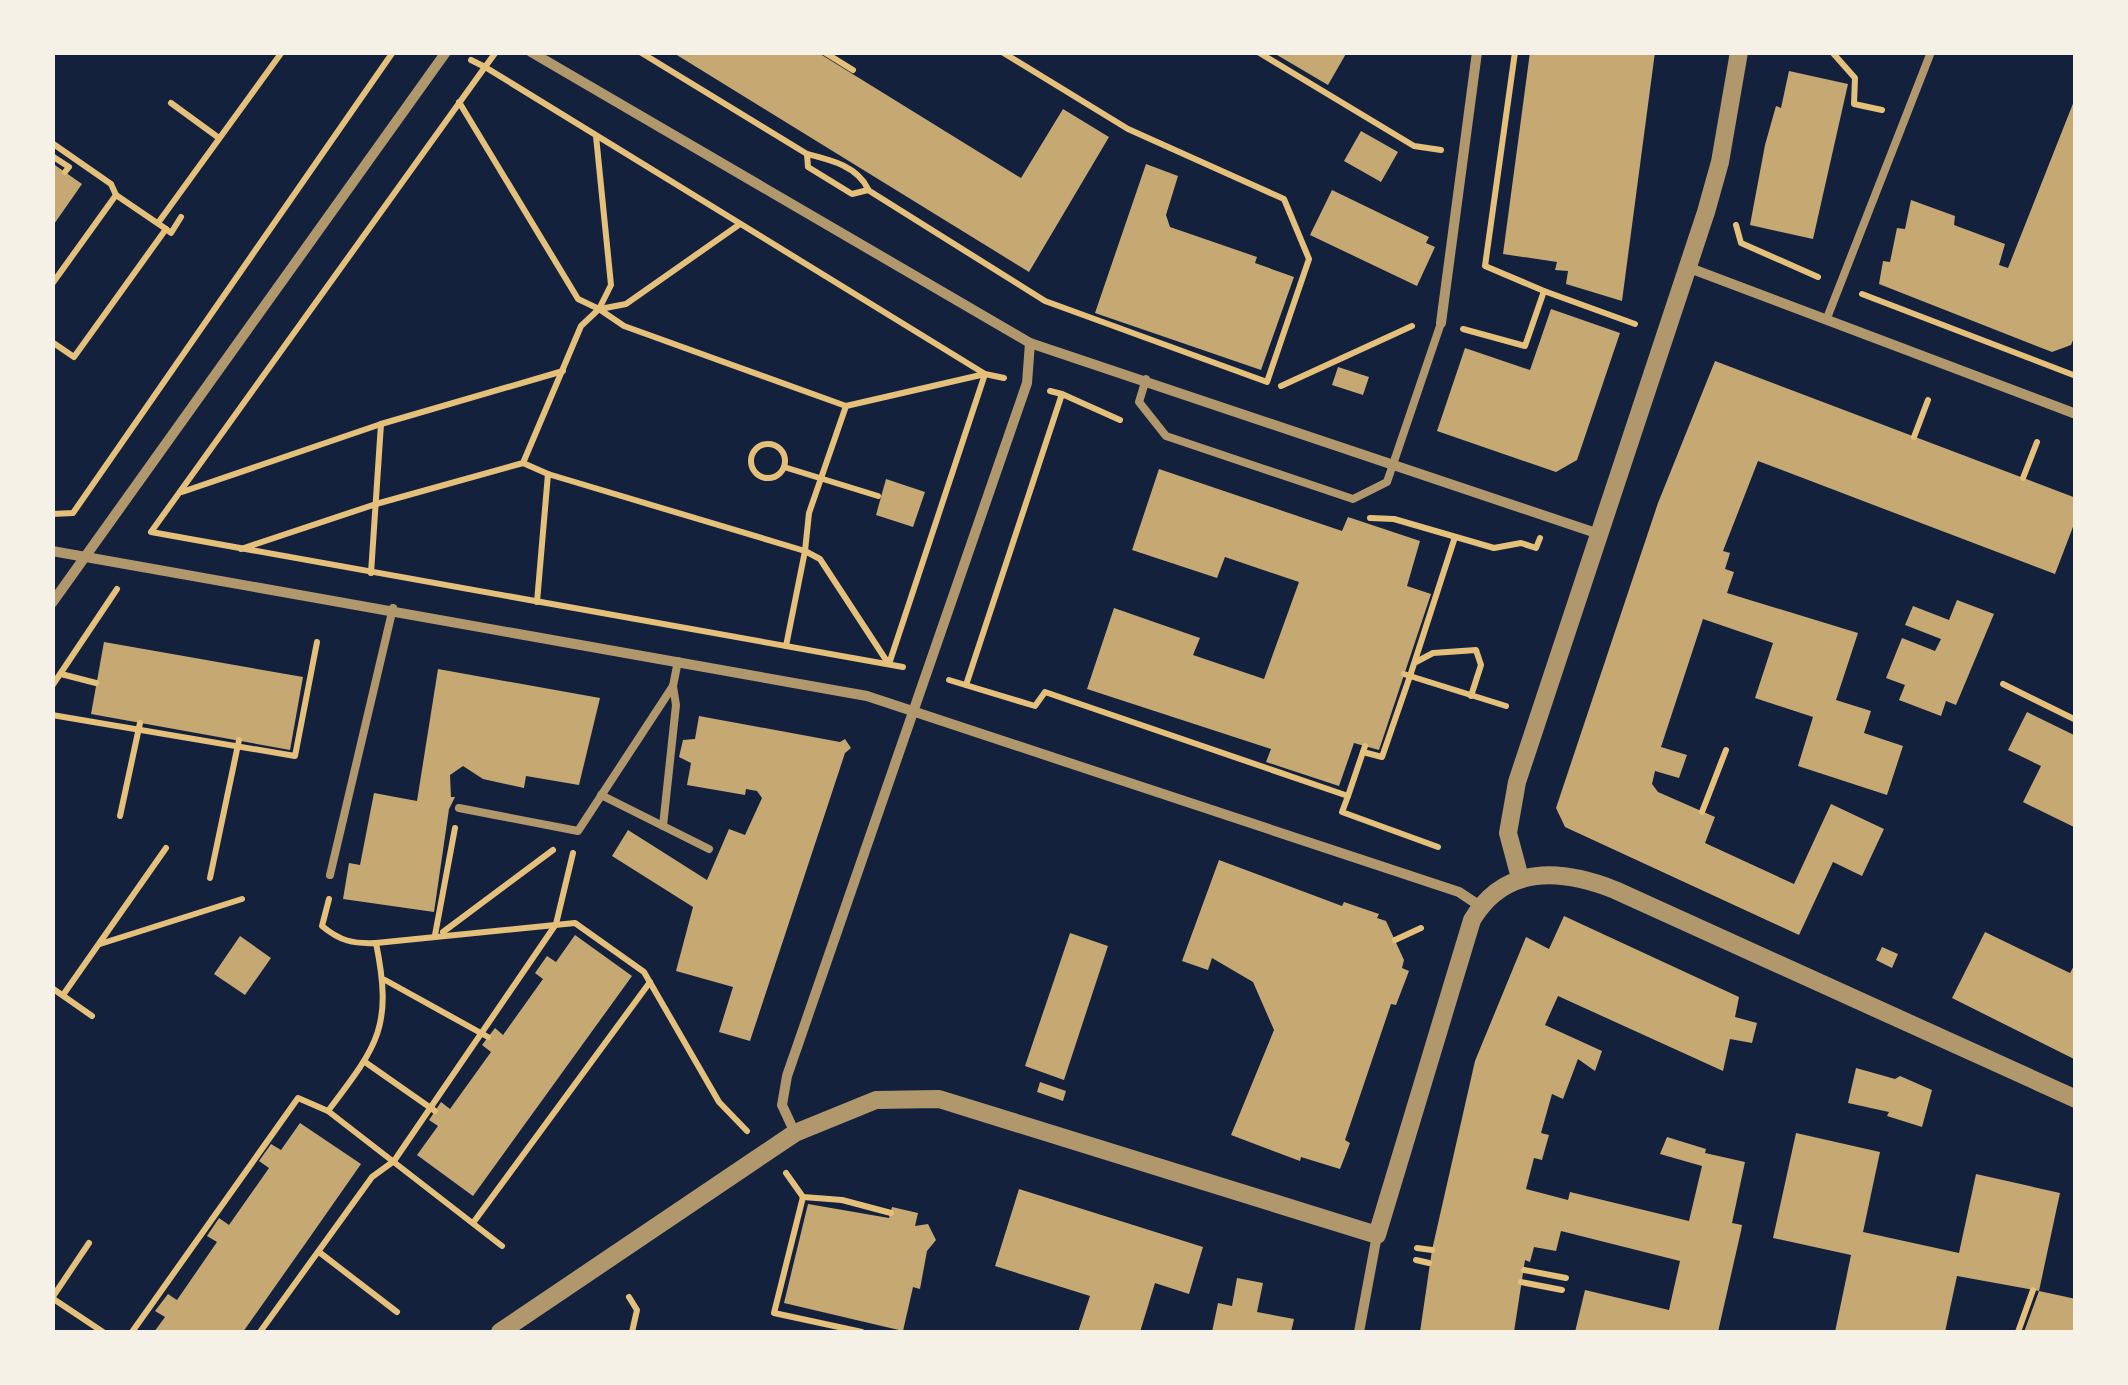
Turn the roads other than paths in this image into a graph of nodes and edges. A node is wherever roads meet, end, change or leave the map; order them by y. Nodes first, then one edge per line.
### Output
1 (446, 52) edge
2 (531, 52) edge
3 (1477, 52) edge
4 (1739, 52) edge
5 (1930, 52) edge
6 (1688, 267) junction
7 (1827, 318) junction
8 (1440, 323) joint
9 (1030, 343) junction
10 (1146, 378) junction
11 (2076, 414) edge
12 (1394, 463) junction
13 (1596, 533) junction
14 (52, 551) edge
15 (84, 556) junction
16 (52, 603) edge
17 (392, 608) junction
18 (678, 661) junction
19 (673, 686) junction
20 (915, 712) junction
21 (601, 795) junction
22 (459, 808) road end
23 (663, 826) junction
24 (709, 849) dead end
25 (330, 874) dead end
26 (1520, 878) junction
27 (1480, 906) junction
28 (2076, 1099) edge
29 (795, 1133) junction
30 (1378, 1235) junction
31 (500, 1332) edge
32 (1359, 1332) edge

1 - 15 street
2 - 9 street
3 - 8 street
4 - 6 street
5 - 7 lane
6 - 7 street
6 - 13 street
7 - 11 street
8 - 12 lane
9 - 10 street
9 - 20 street
10 - 12 street
10 - 12 lane
12 - 13 street
13 - 26 street
14 - 15 street
15 - 16 street
15 - 17 street
17 - 18 street
17 - 25 lane
18 - 19 lane
18 - 20 street
19 - 21 lane
19 - 23 lane
20 - 27 street
20 - 29 street
21 - 22 lane
21 - 23 lane
23 - 24 lane
26 - 27 street
26 - 28 street
27 - 30 street
29 - 30 street
29 - 31 street
30 - 32 street

